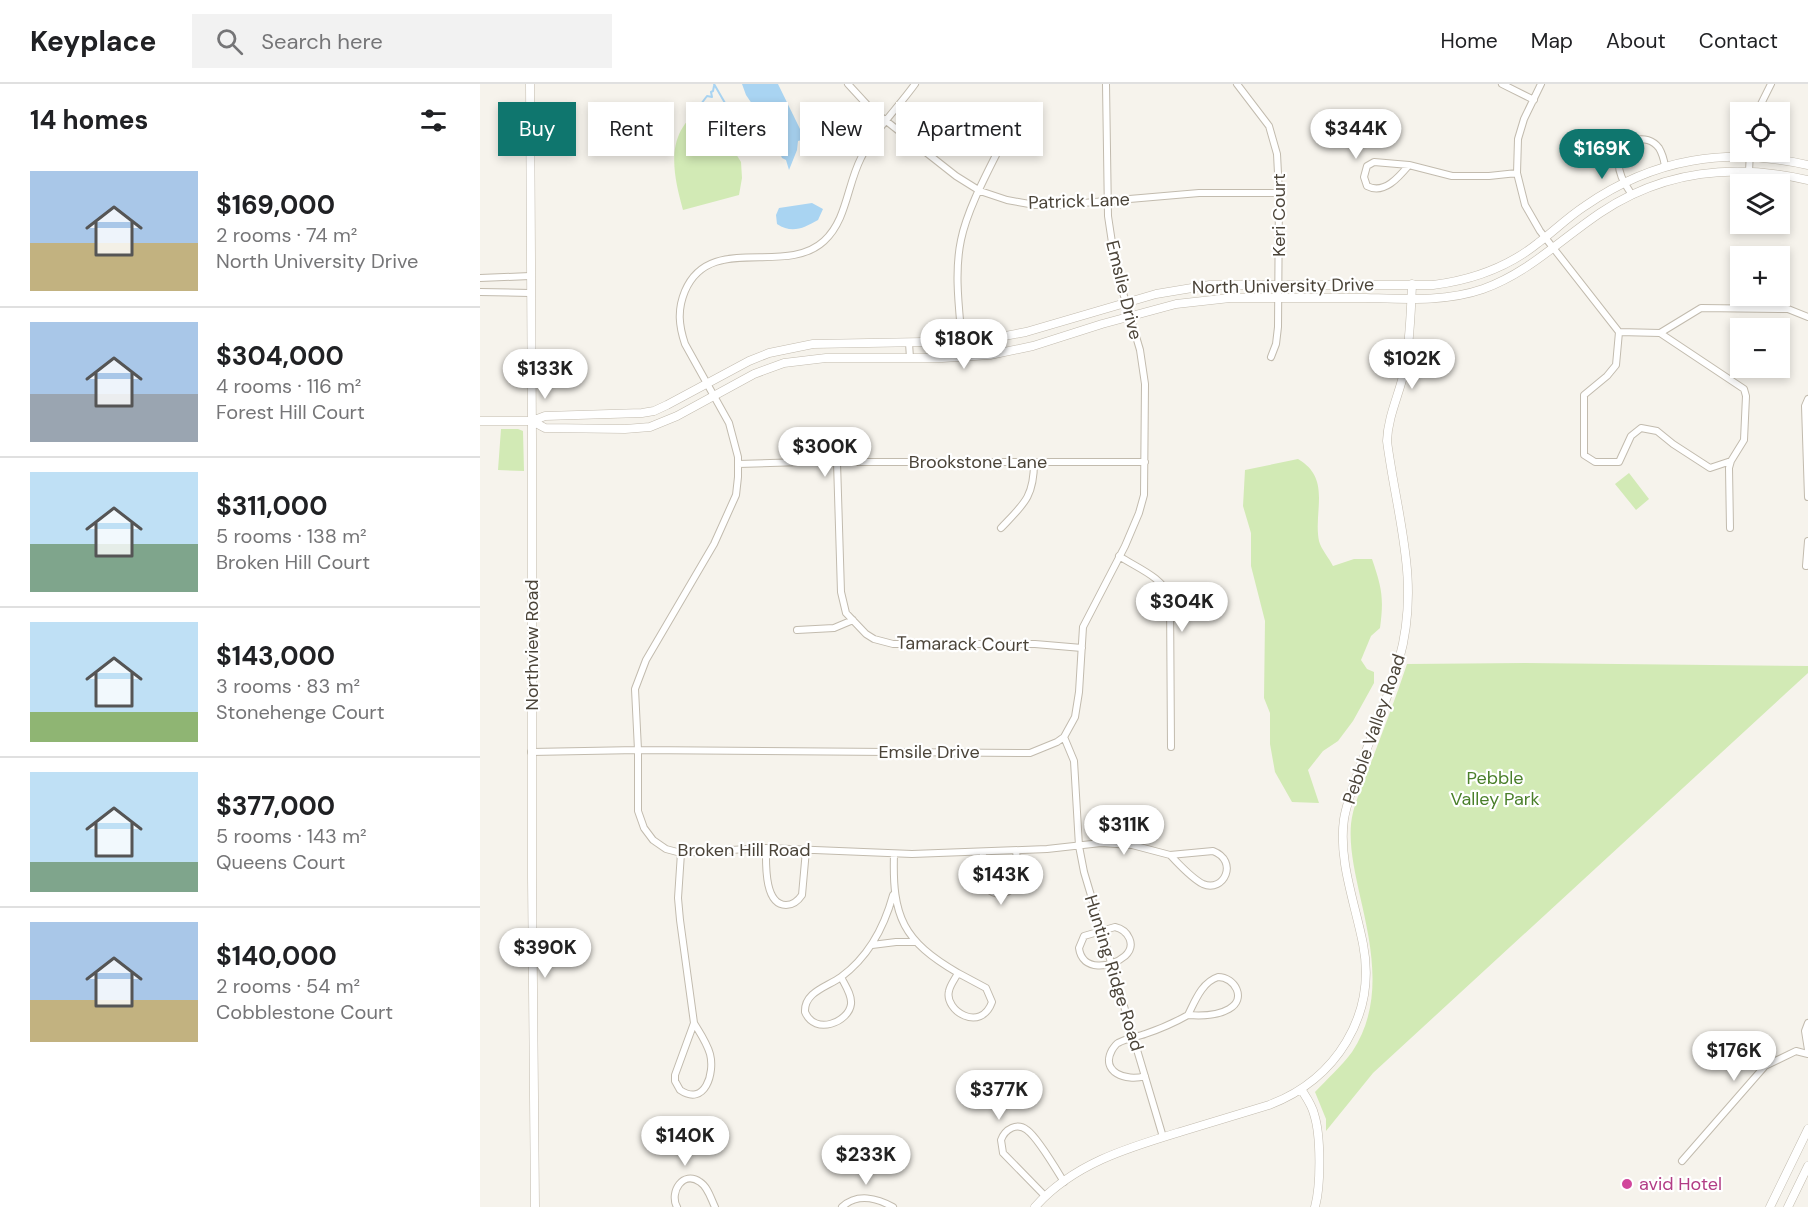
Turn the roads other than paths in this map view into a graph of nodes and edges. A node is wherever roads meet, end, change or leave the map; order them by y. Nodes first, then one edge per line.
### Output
1 (530, 84) edge
2 (848, 84) edge
3 (915, 84) edge
4 (1106, 84) edge
5 (1237, 84) edge
6 (1502, 84) edge
7 (1541, 84) edge
8 (1771, 84) edge
9 (1534, 100) junction
10 (1762, 102) edge
11 (886, 122) junction
12 (997, 156) edge
13 (1730, 156) edge
14 (1790, 161) edge
15 (1750, 162) edge
16 (1409, 165) junction
17 (1808, 165) edge
18 (1665, 166) junction
19 (1749, 171) junction
20 (1517, 173) junction
21 (1808, 180) edge
22 (1624, 183) junction
23 (980, 191) junction
24 (1279, 193) junction
25 (1632, 195) junction
26 (1106, 201) junction
27 (1545, 238) junction
28 (1554, 249) junction
29 (530, 276) junction
30 (480, 278) edge
31 (1279, 284) junction
32 (1412, 284) junction
33 (480, 292) edge
34 (531, 293) junction
35 (1279, 298) junction
36 (1412, 299) junction
37 (1126, 303) junction
38 (1129, 316) junction
39 (1808, 317) edge
40 (1619, 332) junction
41 (1660, 333) junction
42 (962, 342) junction
43 (909, 344) junction
44 (762, 356) junction
45 (963, 357) junction
46 (1271, 357) dead end
47 (910, 358) junction
48 (768, 369) junction
49 (707, 384) junction
50 (713, 396) junction
51 (1808, 399) edge
52 (612, 414) junction
53 (480, 421) edge
54 (532, 422) junction
55 (611, 429) junction
56 (1731, 461) junction
57 (837, 462) junction
58 (1034, 462) junction
59 (1145, 462) junction
60 (738, 464) junction
61 (1808, 496) edge
62 (1001, 528) dead end
63 (1730, 528) dead end
64 (1808, 542) edge
65 (1119, 556) junction
66 (1806, 566) dead end
67 (853, 620) junction
68 (797, 630) dead end
69 (1082, 648) junction
70 (1064, 737) junction
71 (1171, 747) dead end
72 (638, 750) junction
73 (531, 752) junction
74 (1079, 846) junction
75 (766, 848) junction
76 (806, 849) junction
77 (1016, 850) junction
78 (982, 852) junction
79 (681, 853) junction
80 (894, 854) junction
81 (1170, 855) junction
82 (894, 892) junction
83 (1100, 930) junction
84 (916, 942) junction
85 (872, 945) junction
86 (1110, 963) junction
87 (958, 974) junction
88 (841, 977) junction
89 (1188, 1016) junction
90 (694, 1023) junction
91 (1808, 1023) edge
92 (1133, 1038) junction
93 (1808, 1052) edge
94 (1145, 1076) junction
95 (1301, 1089) junction
96 (1808, 1129) edge
97 (1163, 1137) junction
98 (1682, 1161) dead end
99 (1808, 1166) edge
100 (1064, 1182) junction
101 (1046, 1196) junction
102 (535, 1207) edge
103 (677, 1207) edge
104 (715, 1207) edge
105 (842, 1207) edge
106 (893, 1207) edge
107 (1035, 1207) edge
108 (1315, 1207) edge
109 (1770, 1207) edge
110 (1788, 1207) edge

1 - 29 street, Northview Road
2 - 11 street, Patrick Lane
3 - 11 street, Broken Hill Road
4 - 26 street, Emslie Drive
5 - 24 street, Keri Court
6 - 9 street
7 - 9 street
8 - 10 street
9 - 20 street
11 - 23 street, Patrick Lane
11 - 49 street, Broken Hill Road
12 - 23 street
13 - 18 street, North University Drive
14 - 17 street, North University Drive
15 - 19 street
16 - 16 street
16 - 20 street
18 - 22 street, North University Drive
18 - 22 street
19 - 21 street, North University Drive
19 - 25 street, North University Drive
20 - 27 street
22 - 25 street
22 - 27 street, North University Drive
23 - 26 street, Patrick Lane
23 - 42 street
24 - 26 street, Patrick Lane
24 - 31 street, Keri Court
25 - 28 street, North University Drive
26 - 37 street, Emslie Drive
27 - 28 street
27 - 32 street, North University Drive
28 - 36 street, North University Drive
28 - 40 street
29 - 30 street
29 - 34 street, Northview Road
31 - 32 street, North University Drive
31 - 35 street, Keri Court
31 - 37 street, North University Drive
32 - 36 street, Pebble Valley Road
33 - 34 street
34 - 54 street, Northview Road
35 - 36 street, North University Drive
35 - 38 street, North University Drive
35 - 46 street, Keri Court
36 - 95 street, Pebble Valley Road
37 - 38 street, Emslie Drive
37 - 42 street, North University Drive
38 - 45 street, North University Drive
38 - 59 street, Emslie Drive
39 - 41 street
40 - 41 street
40 - 56 street
41 - 56 street
42 - 43 street, North University Drive
42 - 45 street
43 - 44 street, North University Drive
43 - 47 street
44 - 48 street
44 - 49 street, North University Drive
45 - 47 street, North University Drive
47 - 48 street, North University Drive
48 - 50 street, North University Drive
49 - 50 street, Broken Hill Road
49 - 52 street, North University Drive
50 - 55 street, North University Drive
50 - 60 street, Broken Hill Road
51 - 61 street
52 - 54 street, North University Drive
52 - 55 street
53 - 54 street, North University Drive
54 - 55 street, North University Drive
54 - 73 street, Northview Road
56 - 63 street
57 - 58 street, Brookstone Lane
57 - 60 street, Brookstone Lane
57 - 67 street, Tamarack Court
58 - 59 street, Brookstone Lane
58 - 62 street
59 - 65 street, Emslie Drive
60 - 72 street, Broken Hill Road
64 - 66 street
65 - 69 street
65 - 71 street
67 - 68 street
67 - 69 street, Tamarack Court
69 - 70 street
70 - 72 street, Emsile Drive
70 - 74 street, Hunting Ridge Road
72 - 73 street, Emsile Drive
72 - 79 street, Broken Hill Road
73 - 102 street, Northview Road
74 - 77 street, Broken Hill Road
74 - 81 street, Broken Hill Road
74 - 83 street, Hunting Ridge Road
75 - 76 street, Broken Hill Road
75 - 76 street
75 - 79 street, Broken Hill Road
76 - 80 street, Broken Hill Road
77 - 78 street, Broken Hill Road
77 - 78 street
78 - 80 street, Broken Hill Road
79 - 90 street
80 - 82 street
81 - 81 street
82 - 84 street
82 - 85 street
83 - 86 street, Hunting Ridge Road
83 - 86 street
83 - 86 street
84 - 85 street
84 - 87 street
85 - 88 street
86 - 92 street, Hunting Ridge Road
87 - 87 street
88 - 88 street
89 - 89 street
89 - 92 street
90 - 90 street
91 - 93 street
92 - 94 street, Hunting Ridge Road
92 - 94 street
93 - 98 street
94 - 97 street, Hunting Ridge Road
95 - 97 street, Pebble Valley Road
95 - 108 street
96 - 109 street
97 - 100 street, Pebble Valley Road
99 - 110 street
100 - 101 street, Pebble Valley Road
100 - 101 street
101 - 107 street, Pebble Valley Road
103 - 104 street
105 - 106 street

